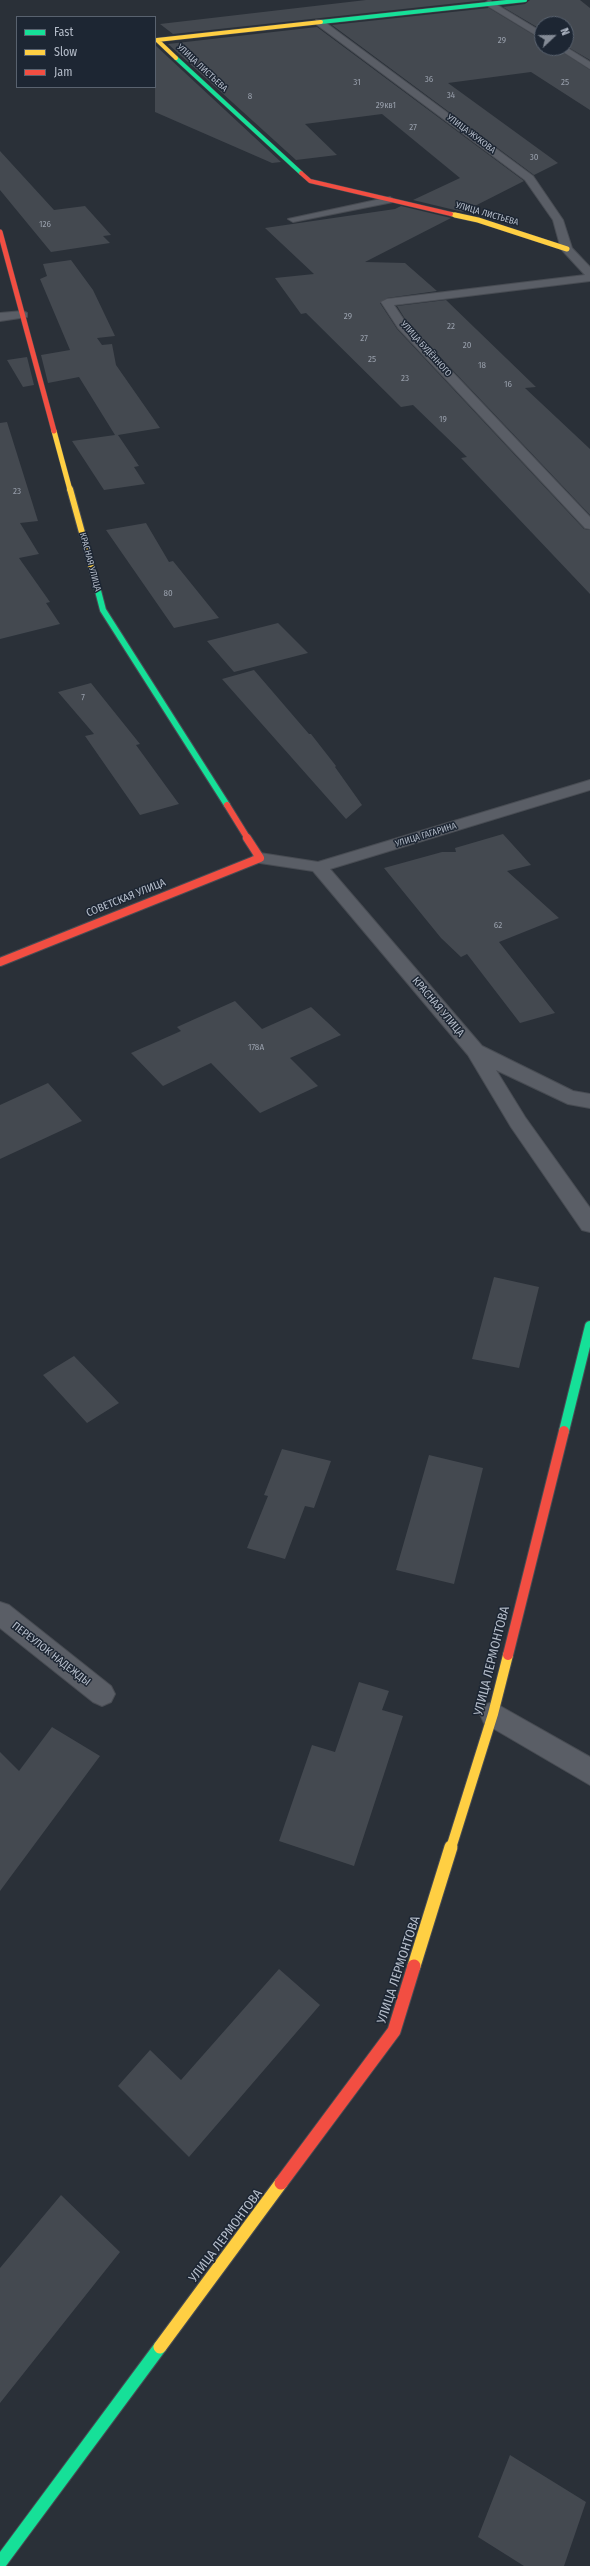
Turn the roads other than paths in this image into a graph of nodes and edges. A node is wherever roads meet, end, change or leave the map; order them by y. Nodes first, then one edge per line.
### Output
1 (523, 0) edge
2 (489, 3) junction
3 (319, 22) junction
4 (534, 31) edge
5 (156, 39) edge
6 (574, 55) edge
7 (588, 63) edge
8 (390, 200) junction
9 (293, 219) dead end
10 (0, 232) edge
11 (566, 249) junction
12 (590, 274) edge
13 (590, 278) edge
14 (23, 315) junction
15 (0, 317) edge
16 (590, 525) edge
17 (590, 785) edge
18 (260, 858) junction
19 (319, 867) junction
20 (0, 962) edge
21 (475, 1051) junction
22 (590, 1101) edge
23 (590, 1224) edge
24 (590, 1326) edge
25 (0, 1613) edge
26 (102, 1694) dead end
27 (493, 1714) junction
28 (590, 1772) edge
29 (0, 2563) edge

1 - 2 street, УЛИЦА ЛИСТЬЕВА
2 - 3 street, УЛИЦА ЛИСТЬЕВА
2 - 4 street
3 - 5 street, УЛИЦА ЛИСТЬЕВА
3 - 11 street, УЛИЦА ЖУКОВА
5 - 8 street, УЛИЦА ЛИСТЬЕВА
6 - 7 street
8 - 9 lane
8 - 11 street, УЛИЦА ЛИСТЬЕВА
10 - 14 street, КРАСНАЯ УЛИЦА
11 - 12 street, УЛИЦА ЖУКОВА
13 - 16 street, УЛИЦА БУДЁННОГО
14 - 15 street
14 - 18 street, КРАСНАЯ УЛИЦА
17 - 19 street, УЛИЦА ГАГАРИНА
18 - 19 street, УЛИЦА ГАГАРИНА
18 - 20 street, СОВЕТСКАЯ УЛИЦА
19 - 21 street, КРАСНАЯ УЛИЦА
21 - 22 street, КРАСНАЯ УЛИЦА
21 - 23 street
24 - 27 street, УЛИЦА ЛЕРМОНТОВА
25 - 26 street, ПЕРЕУЛОК НАДЕЖДЫ
27 - 28 street
27 - 29 street, УЛИЦА ЛЕРМОНТОВА

